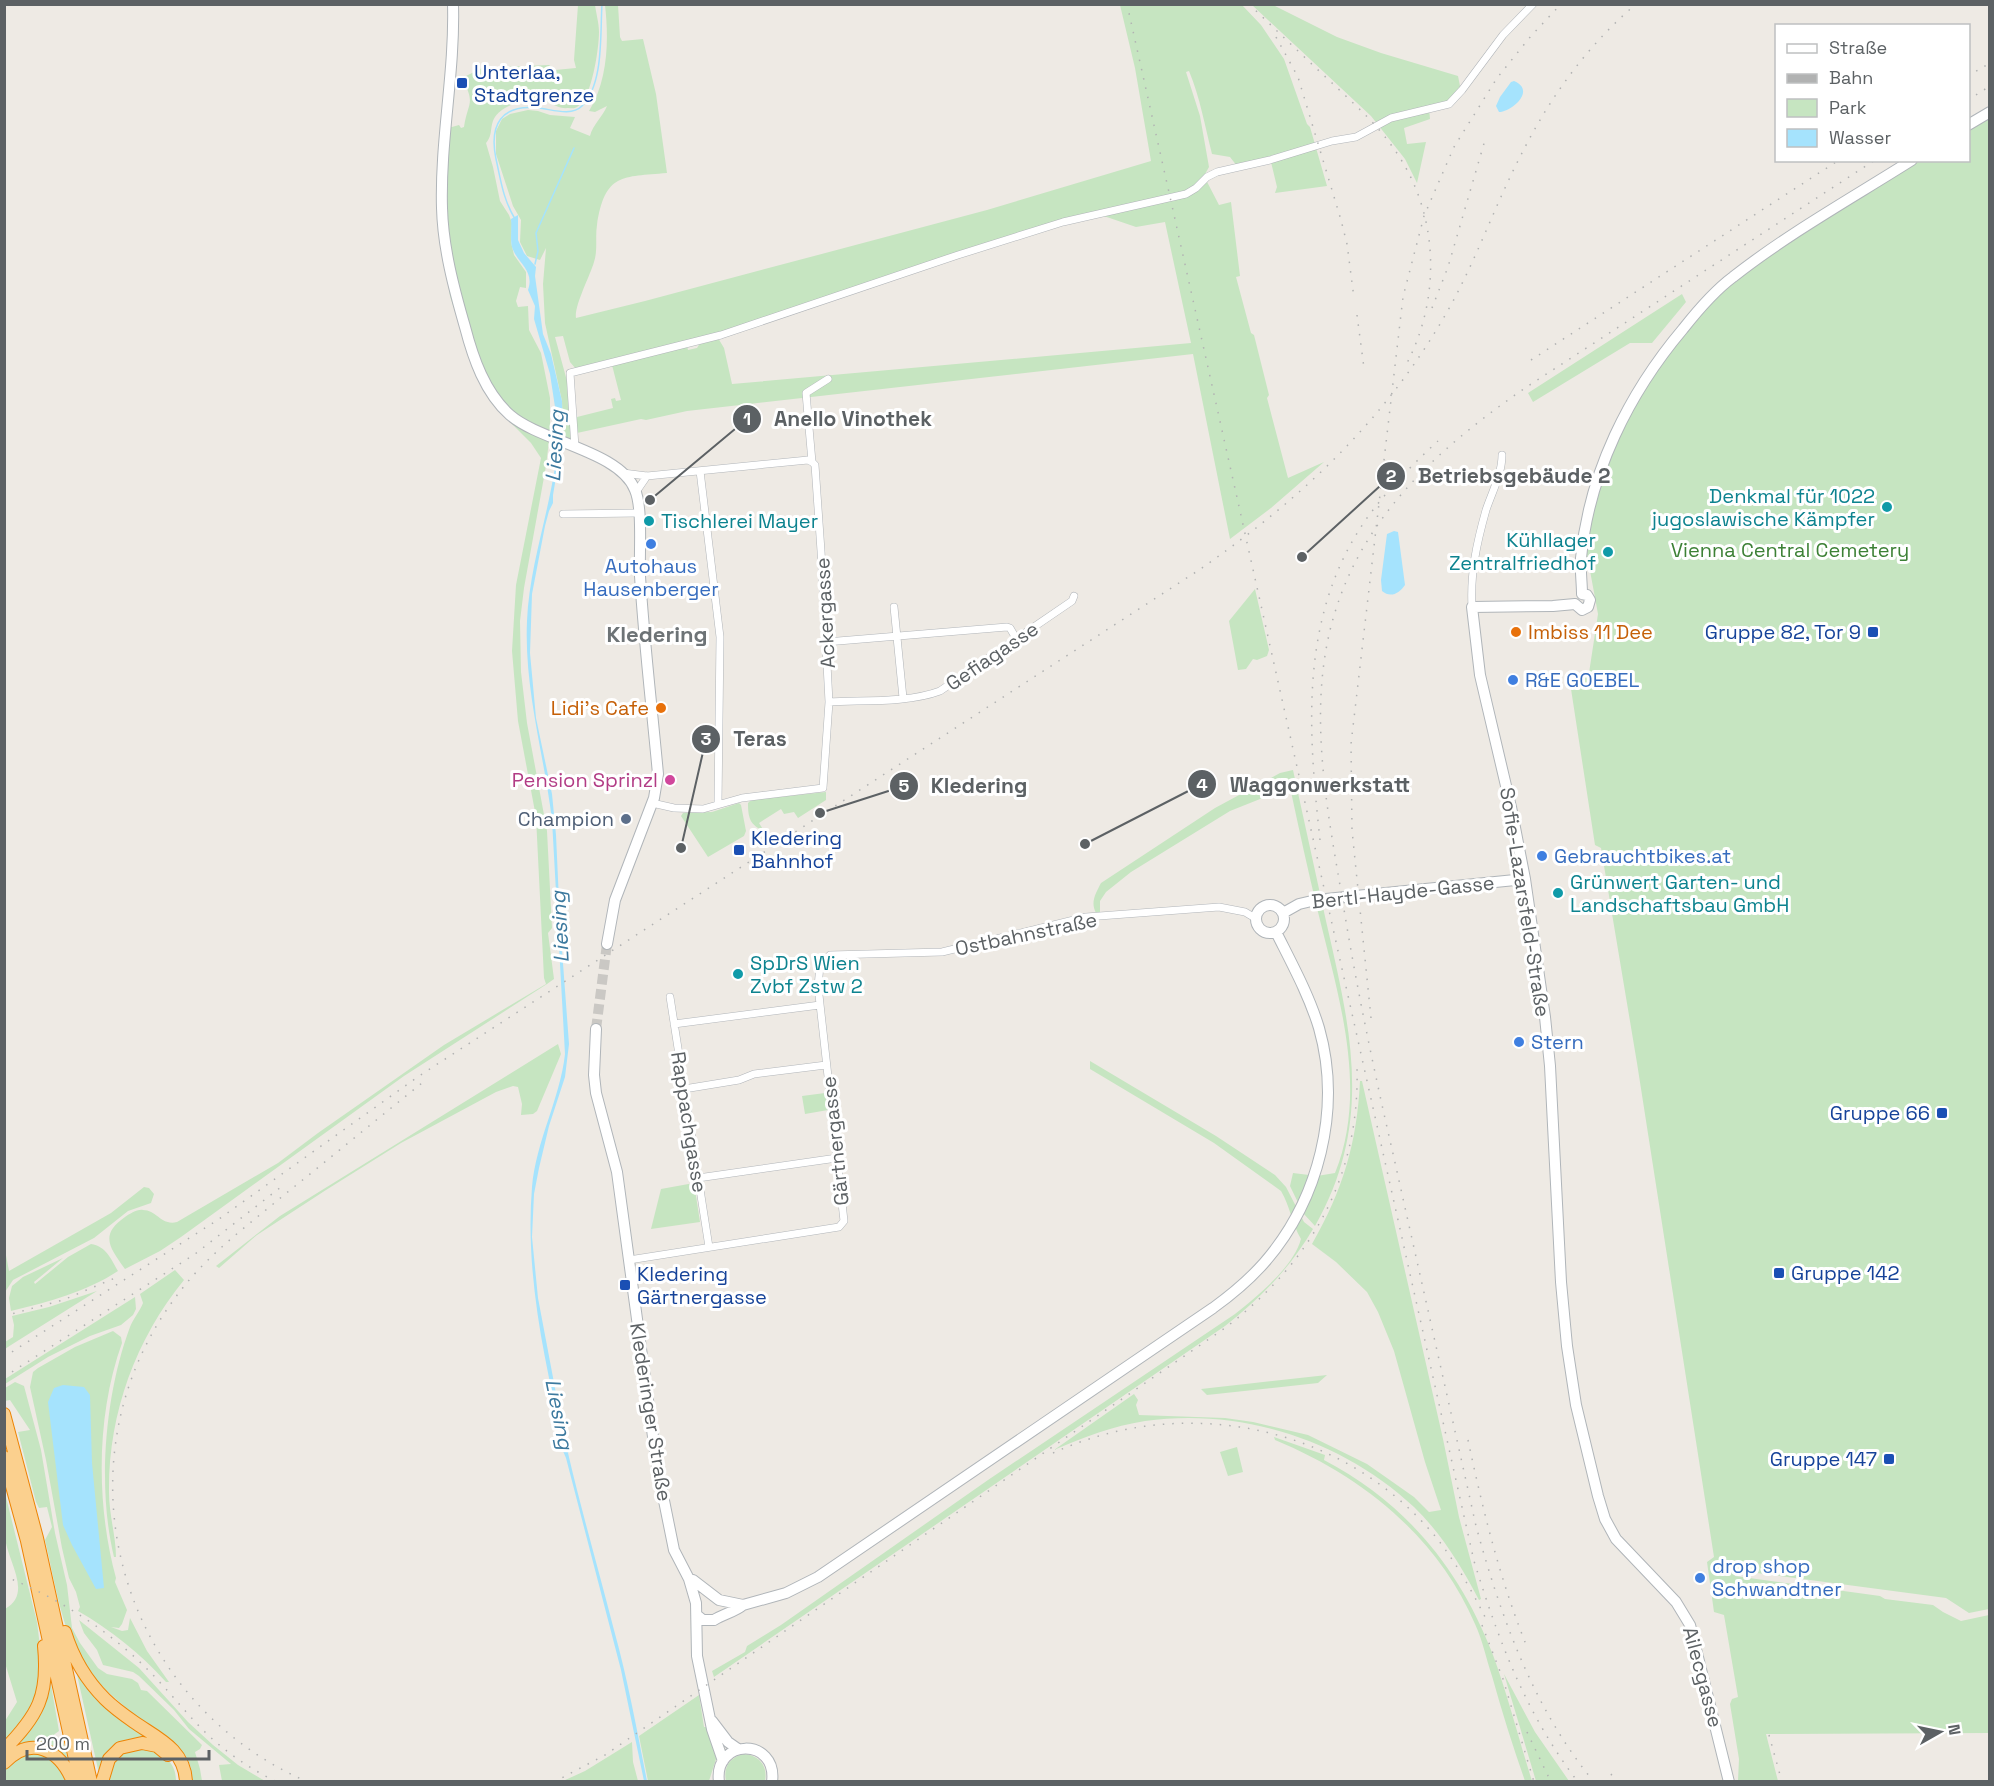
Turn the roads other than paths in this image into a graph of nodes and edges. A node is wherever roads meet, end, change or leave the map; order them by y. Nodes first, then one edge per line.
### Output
1 (453, 4) edge
2 (1533, 4) edge
3 (1989, 112) edge
4 (1970, 124) edge
5 (1909, 162) edge
6 (828, 379) dead end
7 (573, 446) junction
8 (1502, 455) dead end
9 (812, 462) junction
10 (700, 471) junction
11 (624, 473) junction
12 (647, 476) junction
13 (636, 492) junction
14 (638, 513) junction
15 (563, 514) dead end
16 (1074, 596) dead end
17 (894, 607) dead end
18 (1472, 607) junction
19 (897, 637) junction
20 (1017, 640) junction
21 (826, 642) junction
22 (903, 698) junction
23 (829, 702) junction
24 (652, 803) junction
25 (718, 804) junction
26 (1524, 879) junction
27 (1283, 913) junction
28 (1255, 918) junction
29 (1276, 932) junction
30 (607, 944) tunnel mouth
31 (818, 986) joint
32 (670, 997) dead end
33 (820, 1005) junction
34 (674, 1024) junction
35 (596, 1029) tunnel mouth
36 (826, 1065) junction
37 (684, 1089) junction
38 (837, 1158) junction
39 (698, 1178) junction
40 (709, 1247) junction
41 (629, 1260) junction
42 (4, 1414) edge
43 (4, 1457) edge
44 (1598, 1496) joint
45 (689, 1579) junction
46 (716, 1598) junction
47 (743, 1605) junction
48 (697, 1609) junction
49 (54, 1613) junction
50 (715, 1618) junction
51 (47, 1630) junction
52 (698, 1641) junction
53 (711, 1718) junction
54 (738, 1749) junction
55 (4, 1750) edge
56 (723, 1761) junction
57 (4, 1763) edge
58 (718, 1781) edge
59 (73, 1782) edge
60 (80, 1782) edge
61 (92, 1782) edge
62 (102, 1782) edge
63 (179, 1782) edge
64 (186, 1782) edge
65 (772, 1782) edge
66 (1729, 1782) edge

1 - 7 street
2 - 7 street
3 - 4 street
5 - 18 street
6 - 9 street, Ackergasse
7 - 11 street
8 - 18 street, Sofie-Lazarsfeld-Straße
9 - 10 street
9 - 21 street, Ackergasse
10 - 12 street
10 - 25 street
11 - 12 street
11 - 13 street
12 - 13 street
13 - 14 street
14 - 15 street
14 - 24 street
16 - 20 street, Gefiagasse
17 - 19 street
18 - 26 street, Sofie-Lazarsfeld-Straße
19 - 20 street
19 - 21 street
19 - 22 street
20 - 22 street, Gefiagasse
21 - 23 street, Ackergasse
22 - 23 street, Gefiagasse
23 - 25 street, Ackergasse
24 - 25 street
24 - 30 street
26 - 27 street, Bertl-Hayde-Gasse
26 - 44 street, Sofie-Lazarsfeld-Straße
27 - 28 street
27 - 29 street
28 - 29 street
28 - 31 street, Ostbahnstraße
29 - 47 street
31 - 33 street, Gärtnergasse
32 - 34 street, Rappachgasse
33 - 34 street
33 - 36 street, Gärtnergasse
34 - 37 street, Rappachgasse
35 - 41 street, Klederinger Straße
36 - 37 street
36 - 38 street, Gärtnergasse
37 - 39 street, Rappachgasse
38 - 39 street
38 - 40 street, Gärtnergasse
39 - 40 street, Rappachgasse
40 - 41 street, Gärtnergasse
41 - 45 street, Klederinger Straße
42 - 49 highway
43 - 51 highway
44 - 66 street, Ailecgasse
45 - 46 street, Klederinger Straße
45 - 48 street, Klederinger Straße
46 - 47 street
46 - 48 street
46 - 50 street
47 - 50 street
48 - 50 street
48 - 52 street, Klederinger Straße
49 - 61 highway
49 - 64 highway
50 - 52 street
51 - 55 highway
51 - 60 highway
52 - 53 street, Klederinger Straße
53 - 54 street, Klederinger Straße
53 - 56 street, Klederinger Straße
54 - 56 street
54 - 65 street
56 - 58 street
57 - 59 highway
62 - 63 highway

